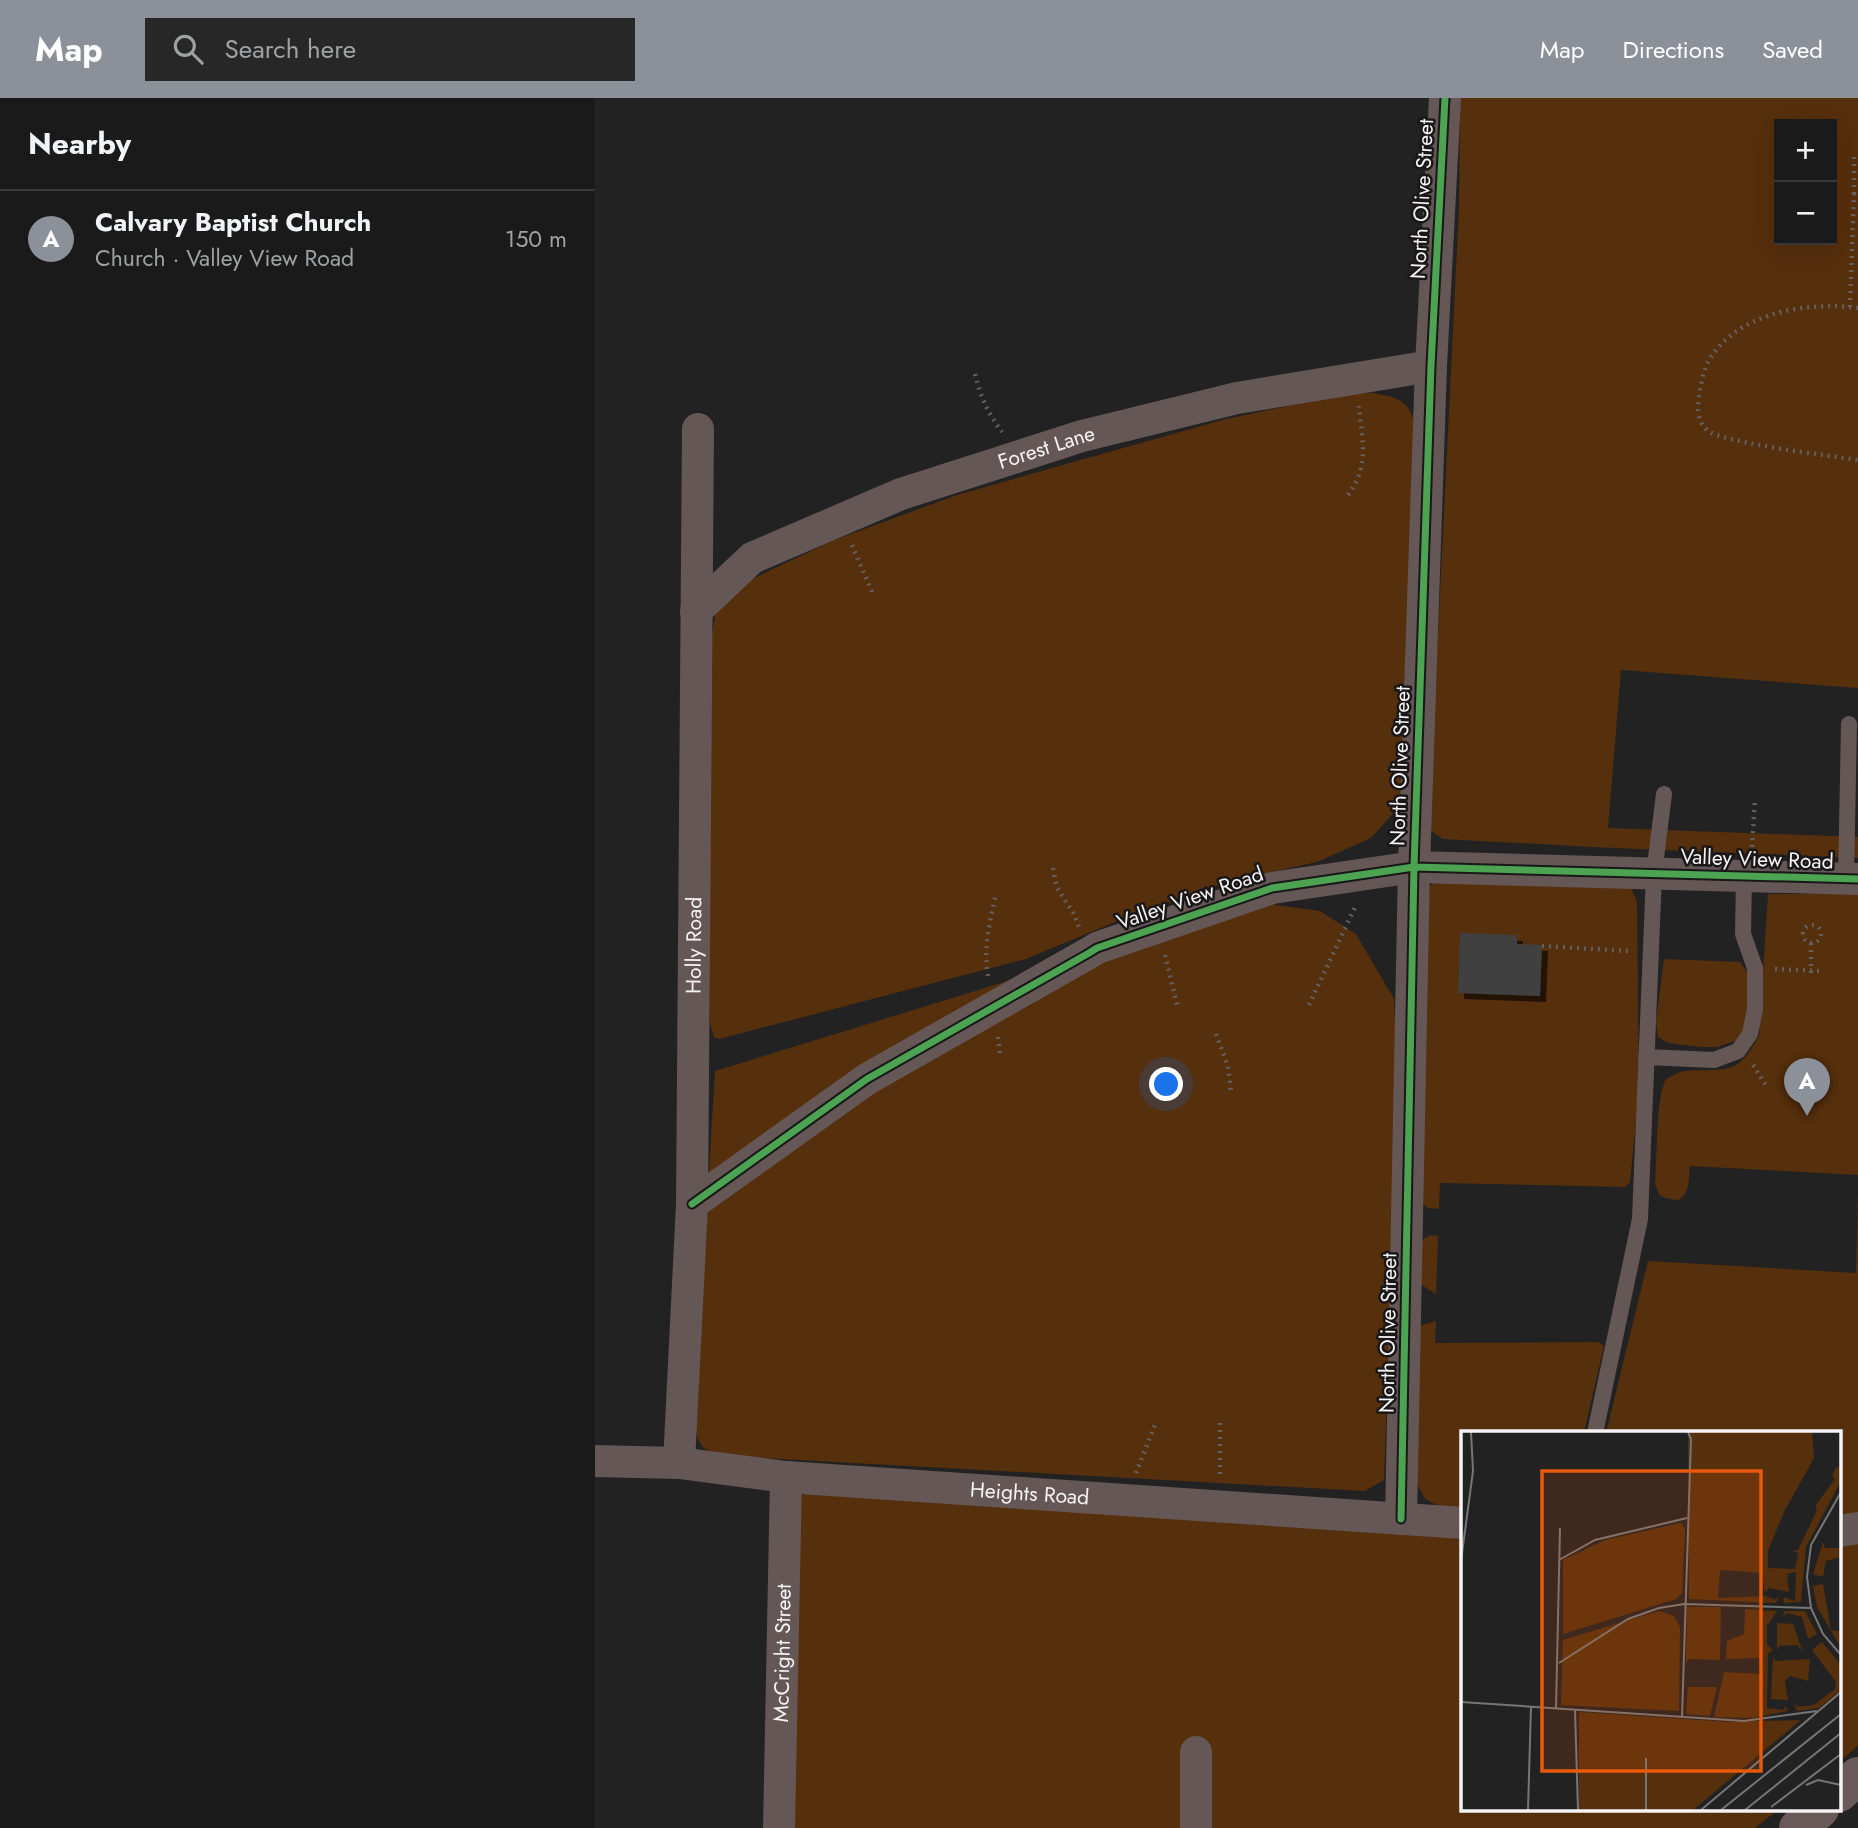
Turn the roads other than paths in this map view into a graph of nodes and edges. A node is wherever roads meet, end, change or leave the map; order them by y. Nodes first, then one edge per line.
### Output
1 (1445, 98) edge
2 (1431, 366) junction
3 (698, 429) dead end
4 (696, 611) junction
5 (1849, 724) dead end
6 (1664, 794) dead end
7 (1414, 867) junction
8 (1654, 874) junction
9 (1747, 876) junction
10 (1852, 879) edge
11 (1646, 1057) junction
12 (692, 1204) junction
13 (1595, 1431) edge
14 (595, 1461) edge
15 (679, 1463) junction
16 (786, 1476) junction
17 (1401, 1519) junction
18 (1461, 1523) edge
19 (1196, 1752) dead end
20 (1858, 1776) edge
21 (1841, 1791) edge
22 (1818, 1811) edge
23 (779, 1828) edge
24 (1195, 1828) edge
25 (1798, 1828) edge

1 - 2 street, North Olive Street
2 - 4 street, Forest Lane
2 - 7 street, North Olive Street
3 - 4 street, Holly Road
4 - 12 street, Holly Road
5 - 10 lane
6 - 8 lane
7 - 8 street, Valley View Road
7 - 12 street, Valley View Road
7 - 17 street, North Olive Street
8 - 9 street, Valley View Road
8 - 11 lane
9 - 10 street, Valley View Road
9 - 11 lane
11 - 13 lane
12 - 15 street, Holly Road
14 - 15 street, Heights Road
15 - 16 street, Heights Road
16 - 17 street, Heights Road
16 - 23 street, McCright Street
17 - 18 street, Heights Road
19 - 24 street
20 - 21 main road
22 - 25 main road

